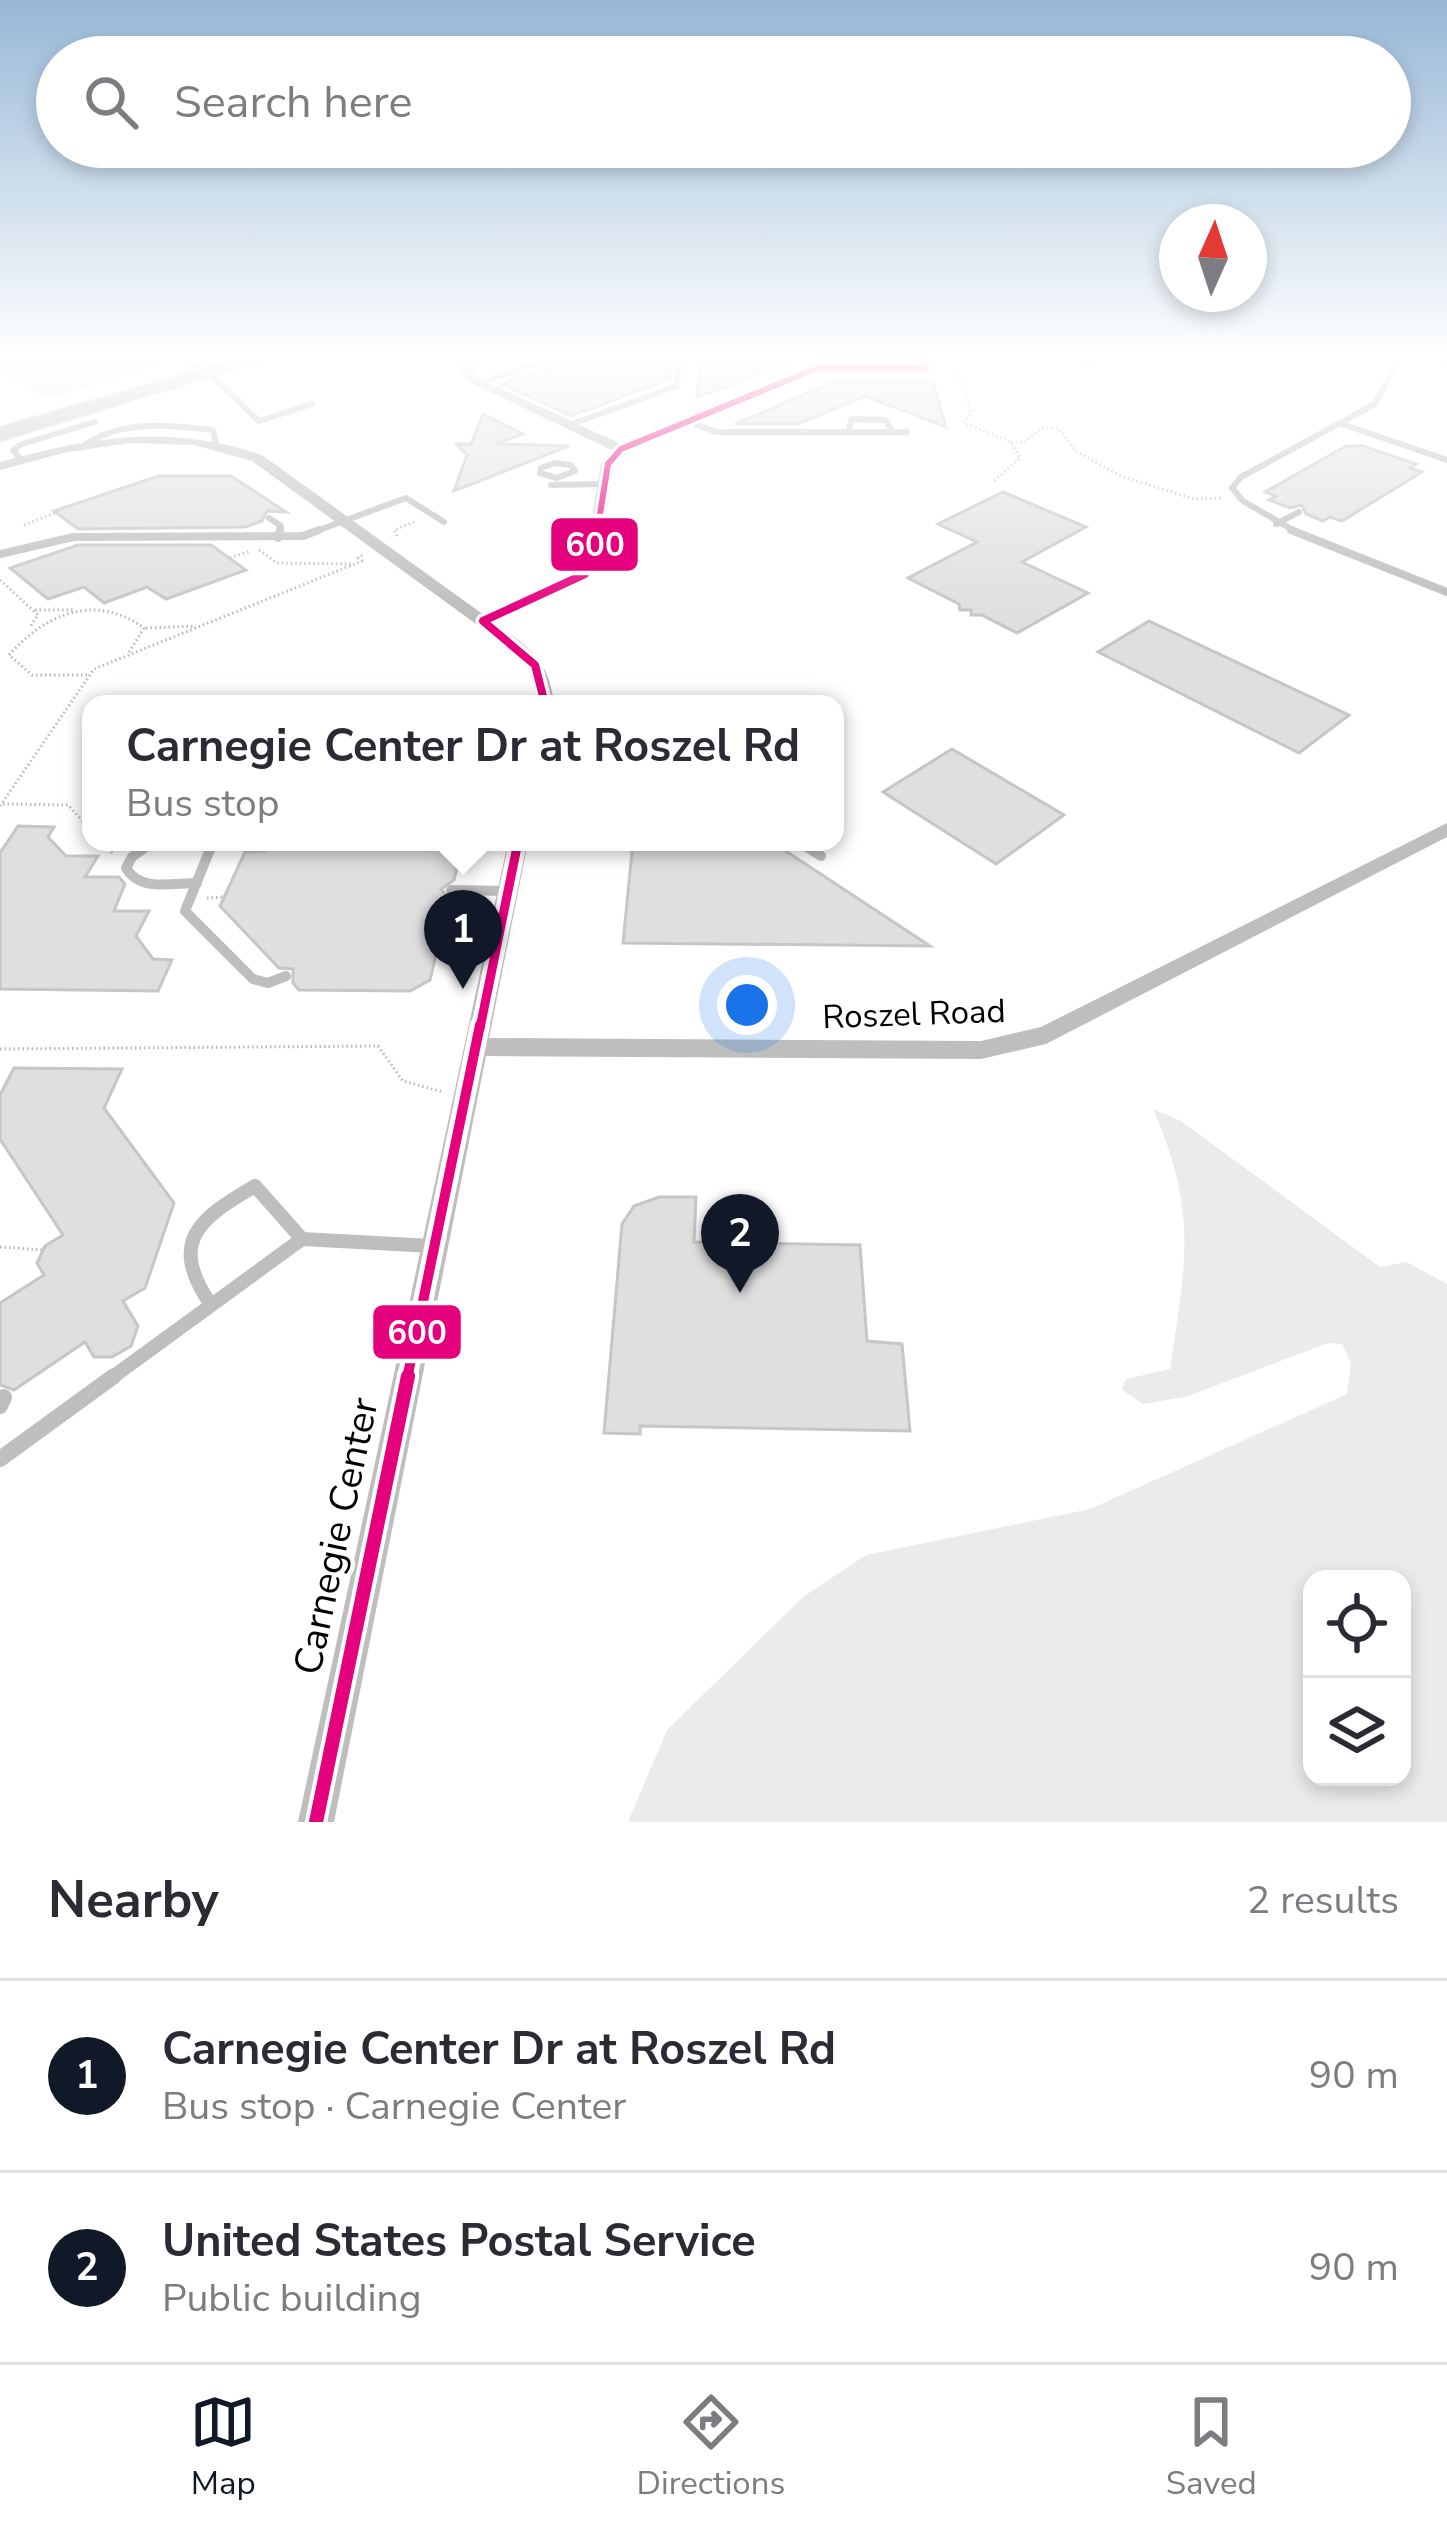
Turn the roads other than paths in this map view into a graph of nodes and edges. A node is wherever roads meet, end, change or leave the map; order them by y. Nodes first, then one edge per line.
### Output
1 (22, 444) edge
2 (95, 444) edge
3 (216, 444) edge
4 (610, 444) edge
5 (633, 444) edge
6 (1305, 444) edge
7 (1400, 444) edge
8 (621, 449) junction
9 (21, 460) junction
10 (1447, 460) edge
11 (0, 466) edge
12 (552, 478) dead end
13 (605, 484) junction
14 (1299, 512) dead end
15 (269, 518) dead end
16 (346, 521) junction
17 (444, 522) dead end
18 (1276, 524) junction
19 (278, 538) junction
20 (0, 554) edge
21 (1447, 592) edge
22 (483, 621) junction
23 (544, 695) edge
24 (1447, 829) edge
25 (140, 851) edge
26 (209, 851) edge
27 (516, 851) edge
28 (813, 851) edge
29 (821, 856) dead end
30 (196, 883) junction
31 (451, 890) dead end
32 (508, 891) junction
33 (286, 976) dead end
34 (476, 1047) junction
35 (302, 1239) junction
36 (435, 1246) junction
37 (211, 1305) junction
38 (0, 1459) edge
39 (316, 1822) edge

1 - 9 lane
2 - 9 street
3 - 16 street
4 - 8 street
5 - 8 street
6 - 18 lane
7 - 10 lane
8 - 13 street
9 - 11 street
12 - 13 lane
13 - 22 street
14 - 18 lane
15 - 19 lane
16 - 17 lane
16 - 19 lane
16 - 22 street
18 - 21 lane
19 - 20 lane
22 - 23 street
24 - 34 street, Roszel Road
25 - 30 lane
26 - 30 lane
27 - 32 street, Carnegie Center
28 - 29 lane
30 - 33 lane
31 - 32 lane
32 - 34 street, Carnegie Center
34 - 36 street, Carnegie Center
35 - 36 lane
35 - 37 lane
35 - 37 lane
36 - 39 street, Carnegie Center
37 - 38 lane

